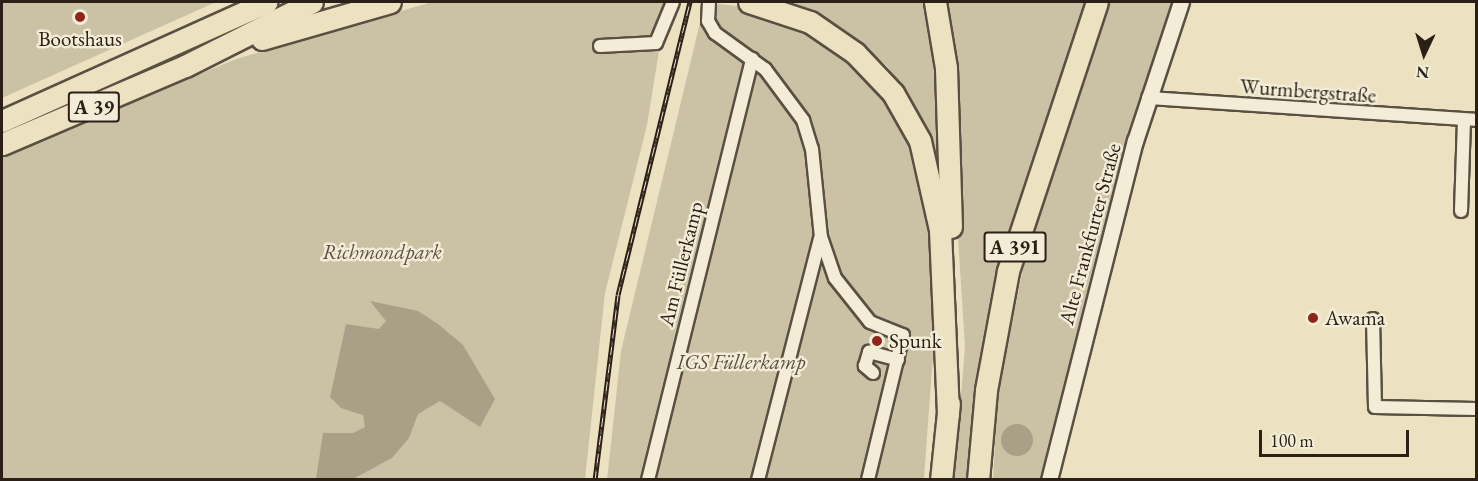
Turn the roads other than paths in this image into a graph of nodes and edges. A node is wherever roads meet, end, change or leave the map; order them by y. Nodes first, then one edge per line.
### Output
1 (267, 2) edge
2 (312, 2) edge
3 (390, 2) edge
4 (673, 2) edge
5 (709, 2) edge
6 (749, 2) edge
7 (935, 2) edge
8 (1098, 2) edge
9 (1181, 2) edge
10 (600, 46) dead end
11 (752, 59) junction
12 (185, 66) junction
13 (1148, 98) junction
14 (1470, 120) edge
15 (2, 122) edge
16 (2, 144) edge
17 (1461, 211) dead end
18 (820, 237) junction
19 (1373, 319) dead end
20 (898, 360) junction
21 (873, 373) dead end
22 (1476, 409) edge
23 (948, 414) junction
24 (648, 480) edge
25 (758, 480) edge
26 (868, 480) edge
27 (941, 480) edge
28 (978, 480) edge
29 (1049, 480) edge

1 - 15 highway, A 39
2 - 12 highway, A 39
3 - 12 highway
4 - 10 street
5 - 11 street
6 - 23 highway
7 - 23 highway
8 - 28 highway, A 391
9 - 13 street, Alte Frankfurter Straße
11 - 18 street
11 - 24 street, Am Füllerkamp
12 - 16 highway, A 39
13 - 14 street, Wurmbergstraße
13 - 29 street, Alte Frankfurter Straße
14 - 17 street, Wurmbergstraße
18 - 20 street
18 - 25 street
19 - 22 street
20 - 21 street
20 - 26 street
23 - 27 highway

